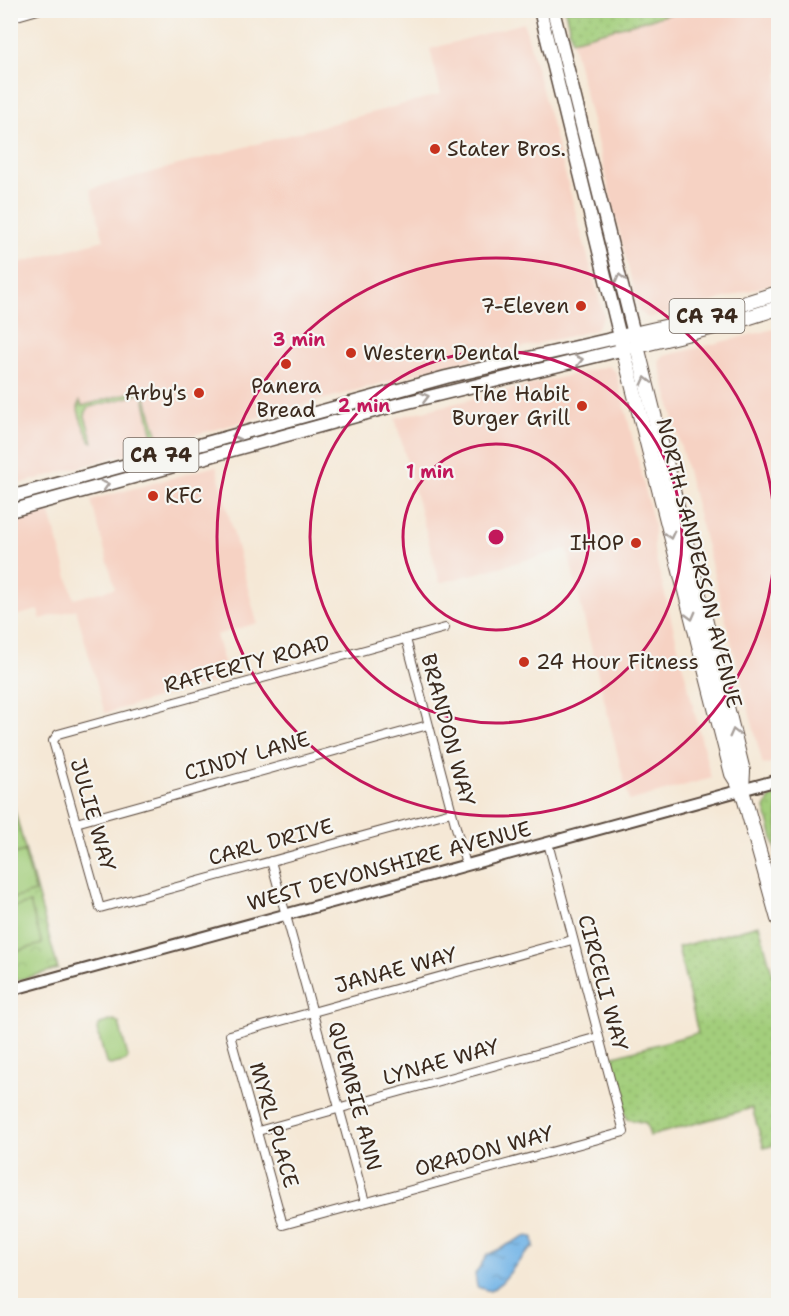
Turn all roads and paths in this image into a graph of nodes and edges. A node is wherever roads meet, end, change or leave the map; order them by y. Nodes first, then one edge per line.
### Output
1 (38, 10) edge
2 (540, 10) edge
3 (553, 10) edge
4 (10, 18) edge
5 (544, 26) junction
6 (563, 50) junction
7 (555, 72) junction
8 (587, 147) junction
9 (577, 160) junction
10 (606, 224) junction
11 (778, 293) edge
12 (778, 308) edge
13 (629, 342) junction
14 (649, 453) junction
15 (654, 471) junction
16 (78, 478) junction
17 (10, 497) edge
18 (677, 502) junction
19 (16, 509) edge
20 (445, 628) dead end
21 (406, 639) junction
22 (428, 725) junction
23 (58, 734) joint
24 (778, 780) edge
25 (742, 790) junction
26 (451, 812) junction
27 (76, 823) junction
28 (548, 843) junction
29 (271, 861) junction
30 (466, 866) junction
31 (100, 908) joint
32 (286, 915) junction
33 (778, 919) edge
34 (572, 940) junction
35 (10, 990) edge
36 (313, 1011) junction
37 (230, 1035) joint
38 (598, 1037) junction
39 (340, 1109) junction
40 (258, 1131) junction
41 (624, 1132) joint
42 (365, 1202) junction
43 (284, 1224) joint

1 - 4 street
2 - 5 main road
3 - 6 main road
5 - 6 main road
5 - 7 main road
6 - 8 main road
7 - 8 main road
7 - 9 main road
8 - 10 main road
9 - 10 main road
9 - 13 main road
13 -> 10 main road
11 - 13 highway, CA 74
12 - 13 highway
13 - 14 highway, NORTH SANDERSON AVENUE
13 -> 16 main road, CA 74
18 -> 13 highway, NORTH SANDERSON AVENUE
19 -> 13 main road
14 - 15 highway, NORTH SANDERSON AVENUE
14 - 18 highway
15 - 18 highway
15 -> 25 highway, NORTH SANDERSON AVENUE
16 - 17 main road, CA 74
16 - 19 main road
25 -> 18 highway, NORTH SANDERSON AVENUE
20 - 21 street, RAFFERTY ROAD
21 - 22 street, BRANDON WAY
21 - 23 street, RAFFERTY ROAD
22 - 26 street, BRANDON WAY
22 - 27 street, CINDY LANE
23 - 27 street, JULIE WAY
24 - 25 street, WEST DEVONSHIRE AVENUE
25 - 28 street, WEST DEVONSHIRE AVENUE
25 - 33 highway, NORTH SANDERSON AVENUE
26 - 29 street, CARL DRIVE
26 - 30 street, BRANDON WAY
27 - 31 street, JULIE WAY
28 - 30 street, WEST DEVONSHIRE AVENUE
28 - 34 street, CIRCELI WAY
29 - 31 street, CARL DRIVE
29 - 32 street, QUEMBIE ANN
30 - 32 street, WEST DEVONSHIRE AVENUE
32 - 35 street, WEST DEVONSHIRE AVENUE
32 - 36 street, QUEMBIE ANN
34 - 36 street, JANAE WAY
34 - 38 street, CIRCELI WAY
36 - 37 street, JANAE WAY
36 - 39 street, QUEMBIE ANN
37 - 40 street, MYRL PLACE
38 - 39 street, LYNAE WAY
38 - 41 street, CIRCELI WAY
39 - 40 street, LYNAE WAY
39 - 42 street, QUEMBIE ANN
40 - 43 street, MYRL PLACE
41 - 42 street, ORADON WAY
42 - 43 street, ORADON WAY

